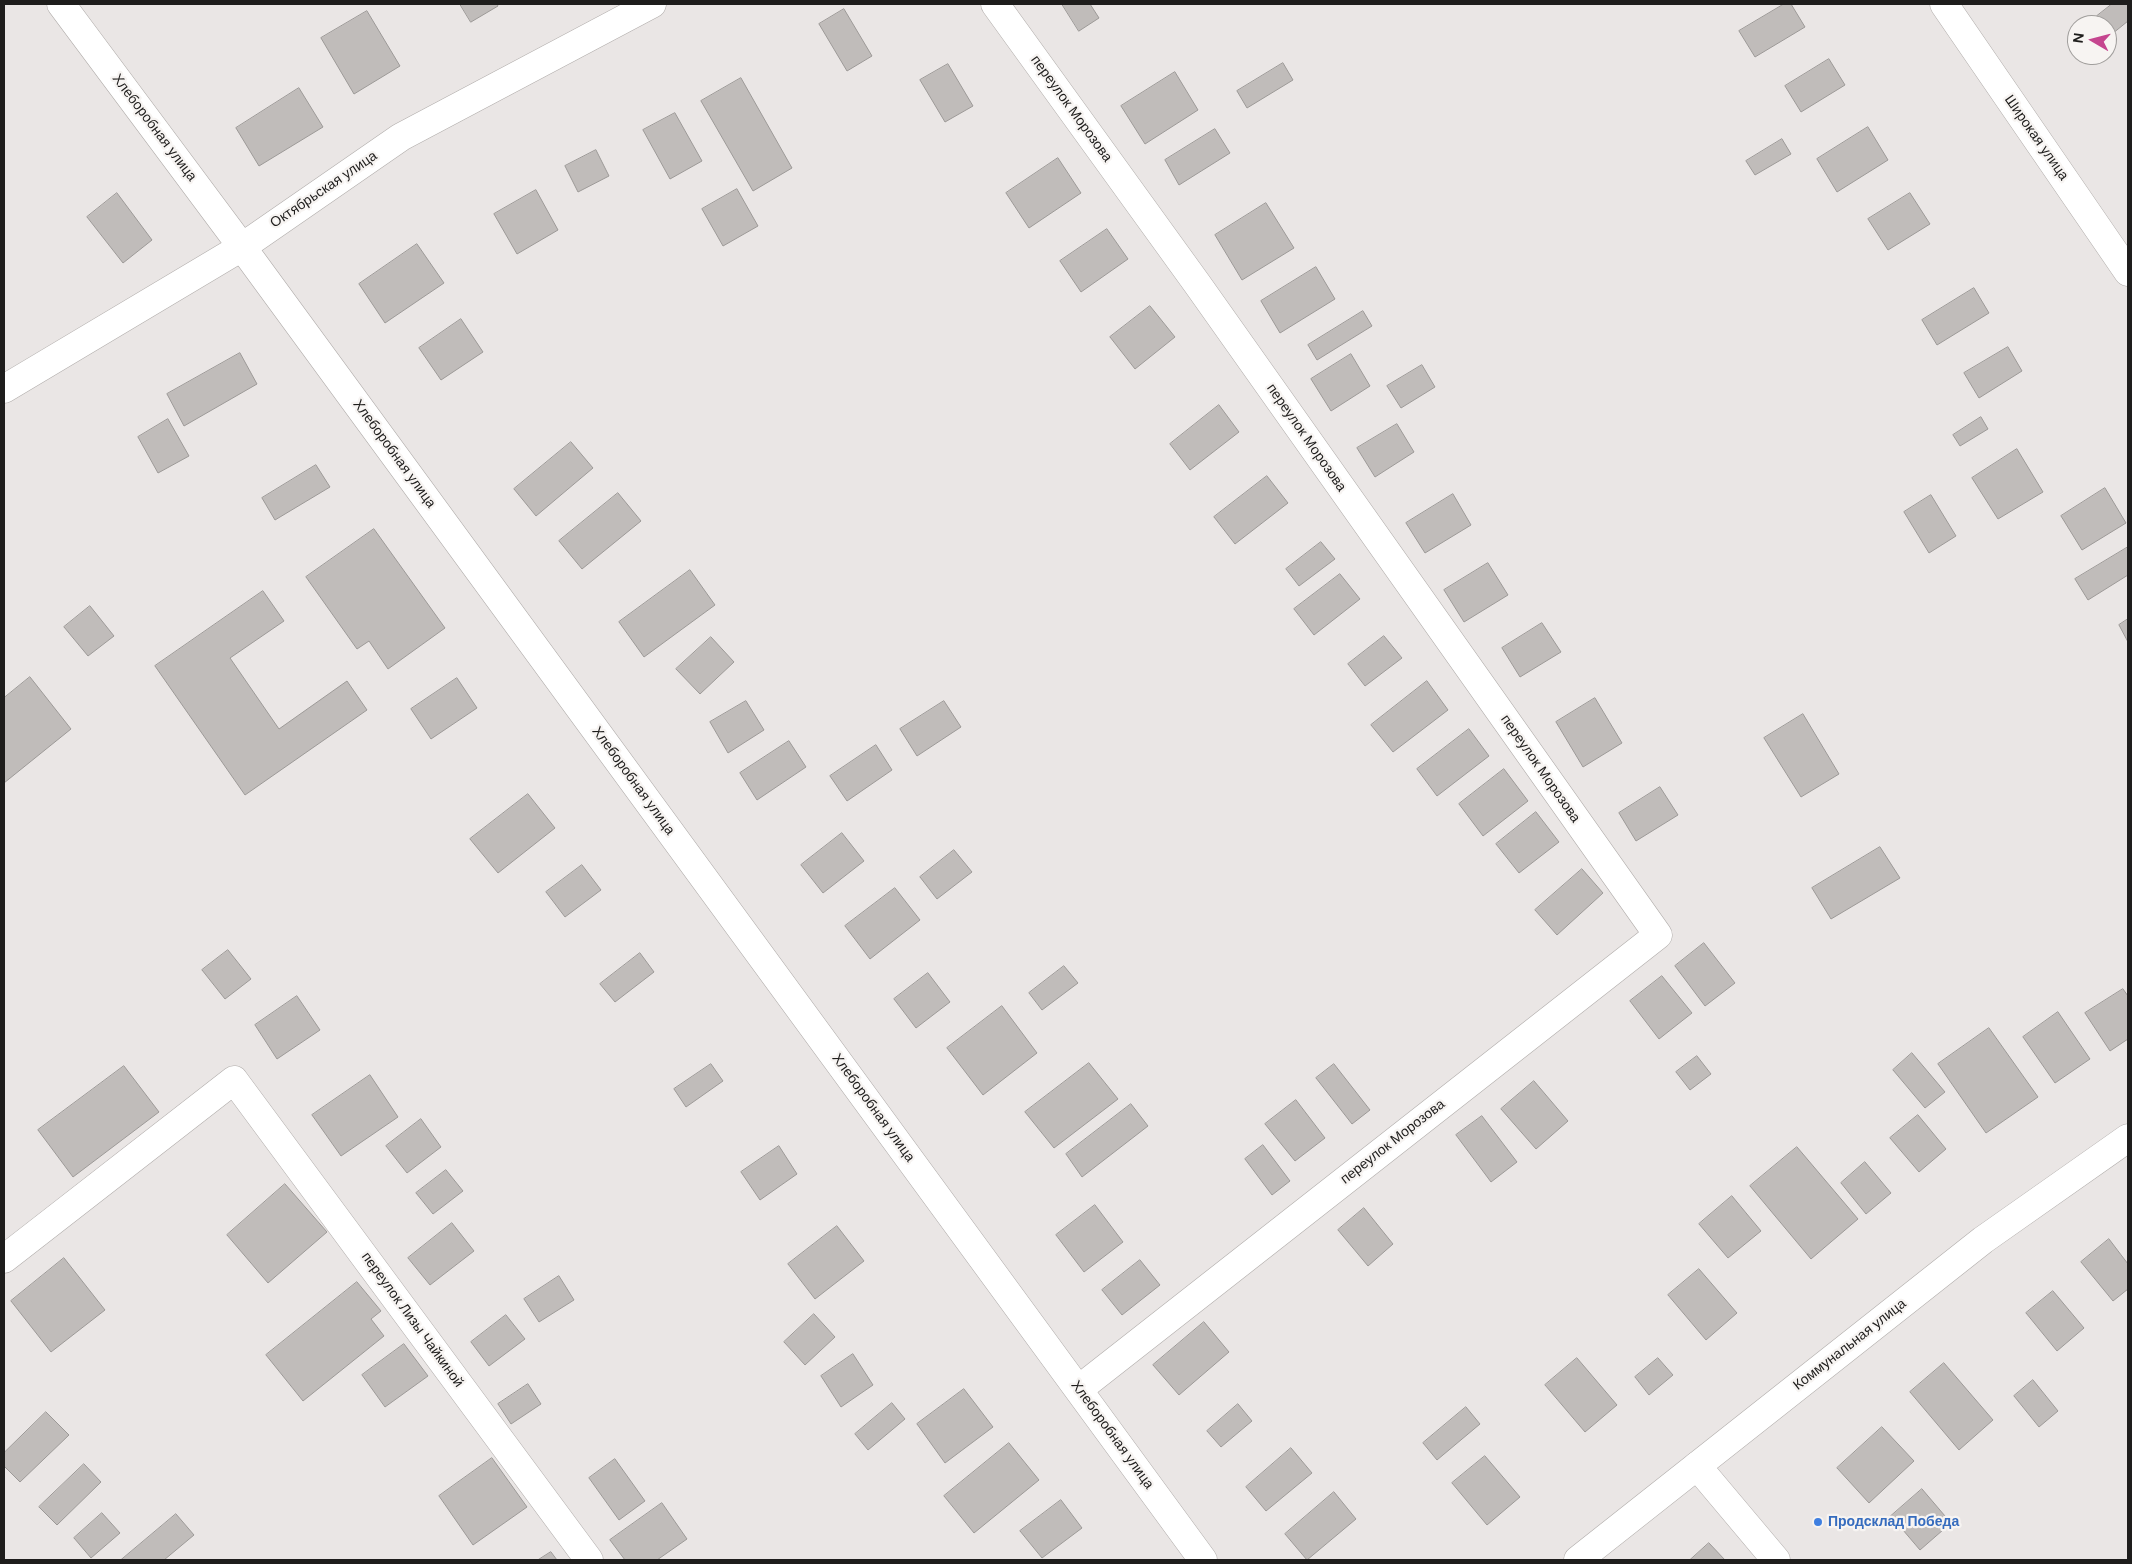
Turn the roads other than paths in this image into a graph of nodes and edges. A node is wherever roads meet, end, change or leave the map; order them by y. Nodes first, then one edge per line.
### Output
1 (61, 4) edge
2 (652, 4) edge
3 (995, 4) edge
4 (1944, 4) edge
5 (242, 246) junction
6 (2128, 272) edge
7 (4, 389) edge
8 (2128, 1138) edge
9 (4, 1259) edge
10 (1079, 1388) junction
11 (1697, 1466) junction
12 (589, 1560) edge
13 (1203, 1560) edge
14 (1578, 1560) edge
15 (1776, 1560) edge

1 - 5 street, Хлеборобная улица
2 - 5 street, Октябрьская улица
3 - 10 street, переулок Морозова
4 - 6 street, Широкая улица
5 - 7 street, Октябрьская улица
5 - 10 street, Хлеборобная улица
8 - 11 street, Коммунальная улица
9 - 12 street, переулок Лизы Чайкиной
10 - 13 street, Хлеборобная улица
11 - 14 street, Коммунальная улица
11 - 15 street

